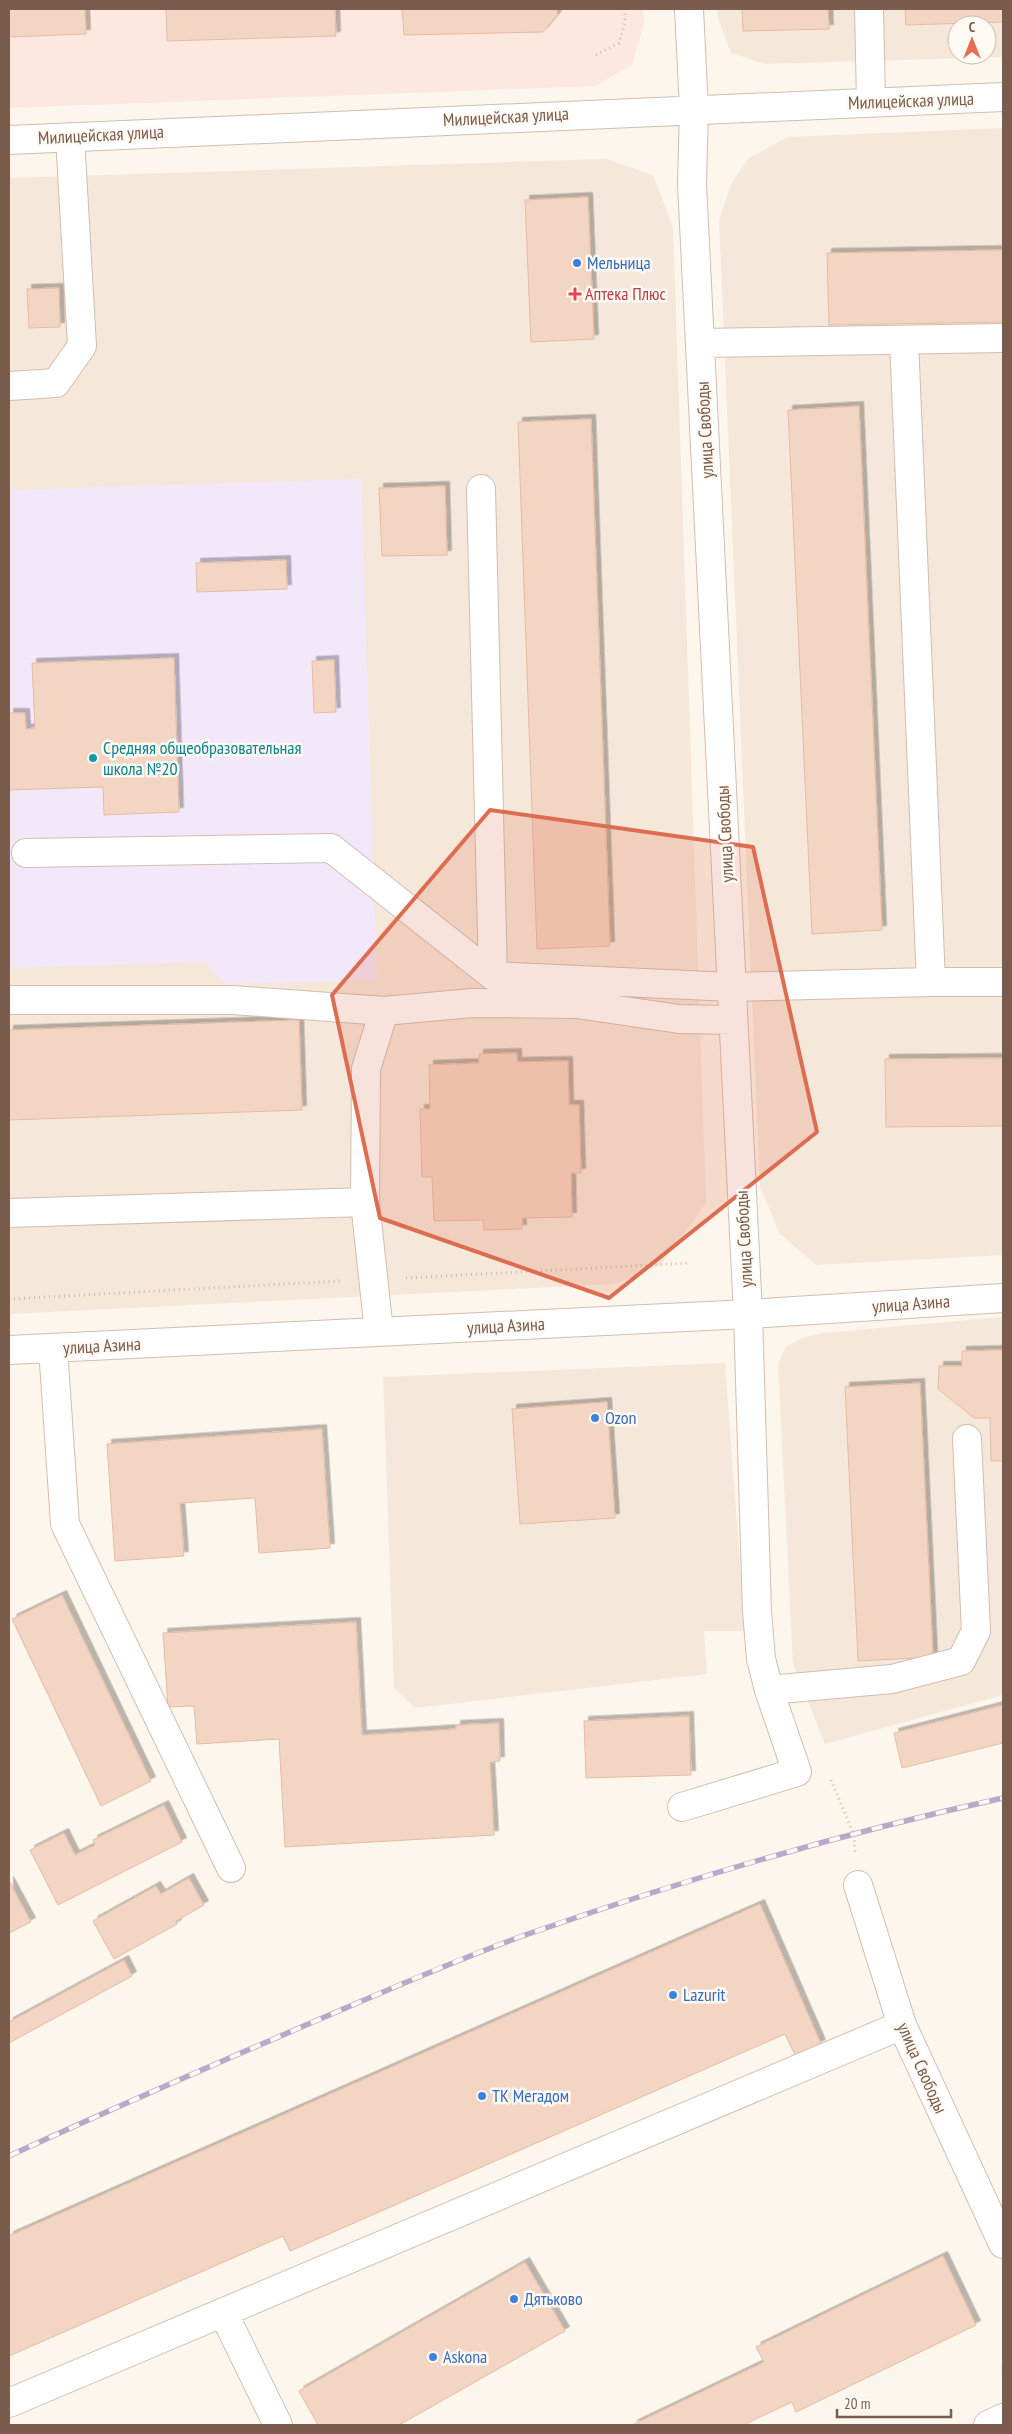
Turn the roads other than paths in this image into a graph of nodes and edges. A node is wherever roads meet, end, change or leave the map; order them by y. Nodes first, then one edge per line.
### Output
1 (690, 9) edge
2 (869, 9) edge
3 (1003, 97) edge
4 (871, 102) junction
5 (694, 109) junction
6 (70, 137) junction
7 (9, 140) edge
8 (1003, 338) edge
9 (904, 340) junction
10 (700, 343) junction
11 (9, 386) edge
12 (481, 489) dead end
13 (26, 853) dead end
14 (494, 976) junction
15 (931, 982) junction
16 (1003, 982) edge
17 (732, 987) junction
18 (9, 1000) edge
19 (384, 1011) junction
20 (733, 1020) junction
21 (365, 1202) junction
22 (9, 1213) edge
23 (1003, 1298) edge
24 (748, 1314) junction
25 (379, 1332) junction
26 (53, 1348) junction
27 (9, 1350) edge
28 (967, 1439) dead end
29 (769, 1690) junction
30 (682, 1808) dead end
31 (232, 1868) dead end
32 (858, 1885) dead end
33 (902, 2025) junction
34 (1003, 2244) edge
35 (223, 2312) junction
36 (9, 2403) edge
37 (1003, 2418) edge
38 (278, 2425) edge
39 (988, 2425) edge

1 - 5 street, улица Свободы
2 - 4 street
3 - 4 street, Милицейская улица
4 - 5 street, Милицейская улица
5 - 6 street, Милицейская улица
5 - 10 street, улица Свободы
6 - 7 street, Милицейская улица
6 - 11 street
8 - 9 street
9 - 10 street
9 - 15 street
10 - 17 street, улица Свободы
12 - 14 street
13 - 14 street
14 - 17 street
15 - 16 street
15 - 17 street
17 - 20 street, улица Свободы
18 - 19 street
19 - 20 street
19 - 21 street
20 - 24 street, улица Свободы
21 - 22 street
21 - 25 street
23 - 24 street, улица Азина
24 - 25 street, улица Азина
24 - 29 street, улица Свободы
25 - 26 street, улица Азина
26 - 27 street, улица Азина
26 - 31 street
28 - 29 street
29 - 30 street, улица Свободы
32 - 33 street, улица Свободы
33 - 34 street, улица Свободы
33 - 35 street
35 - 36 street
35 - 38 street
37 - 39 street

